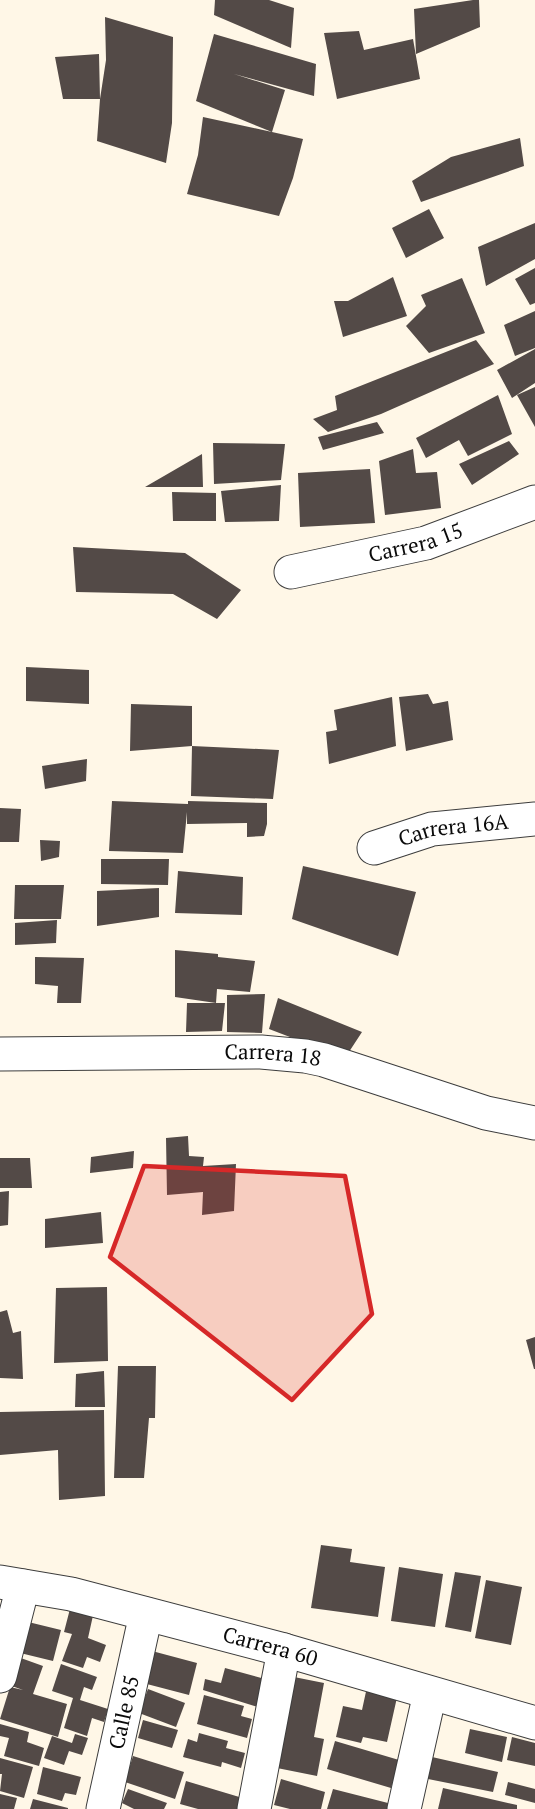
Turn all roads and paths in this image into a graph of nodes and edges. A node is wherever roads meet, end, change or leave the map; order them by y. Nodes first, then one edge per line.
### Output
1 (535, 502) edge
2 (291, 572) dead end
3 (535, 819) edge
4 (374, 848) dead end
5 (0, 1054) edge
6 (535, 1123) edge
7 (11, 1584) edge
8 (146, 1614) junction
9 (284, 1650) junction
10 (0, 1676) edge
11 (430, 1693) junction
12 (535, 1723) edge
13 (103, 1809) edge
14 (254, 1809) edge
15 (404, 1809) edge

1 - 2 street, Carrera 15
3 - 4 street, Carrera 16A
5 - 6 street, Carrera 18
7 - 8 street, Carrera 60
7 - 10 street
8 - 9 street, Carrera 60
8 - 13 street, Calle 85
9 - 11 street, Carrera 60
9 - 14 street
11 - 12 street, Carrera 60
11 - 15 street

